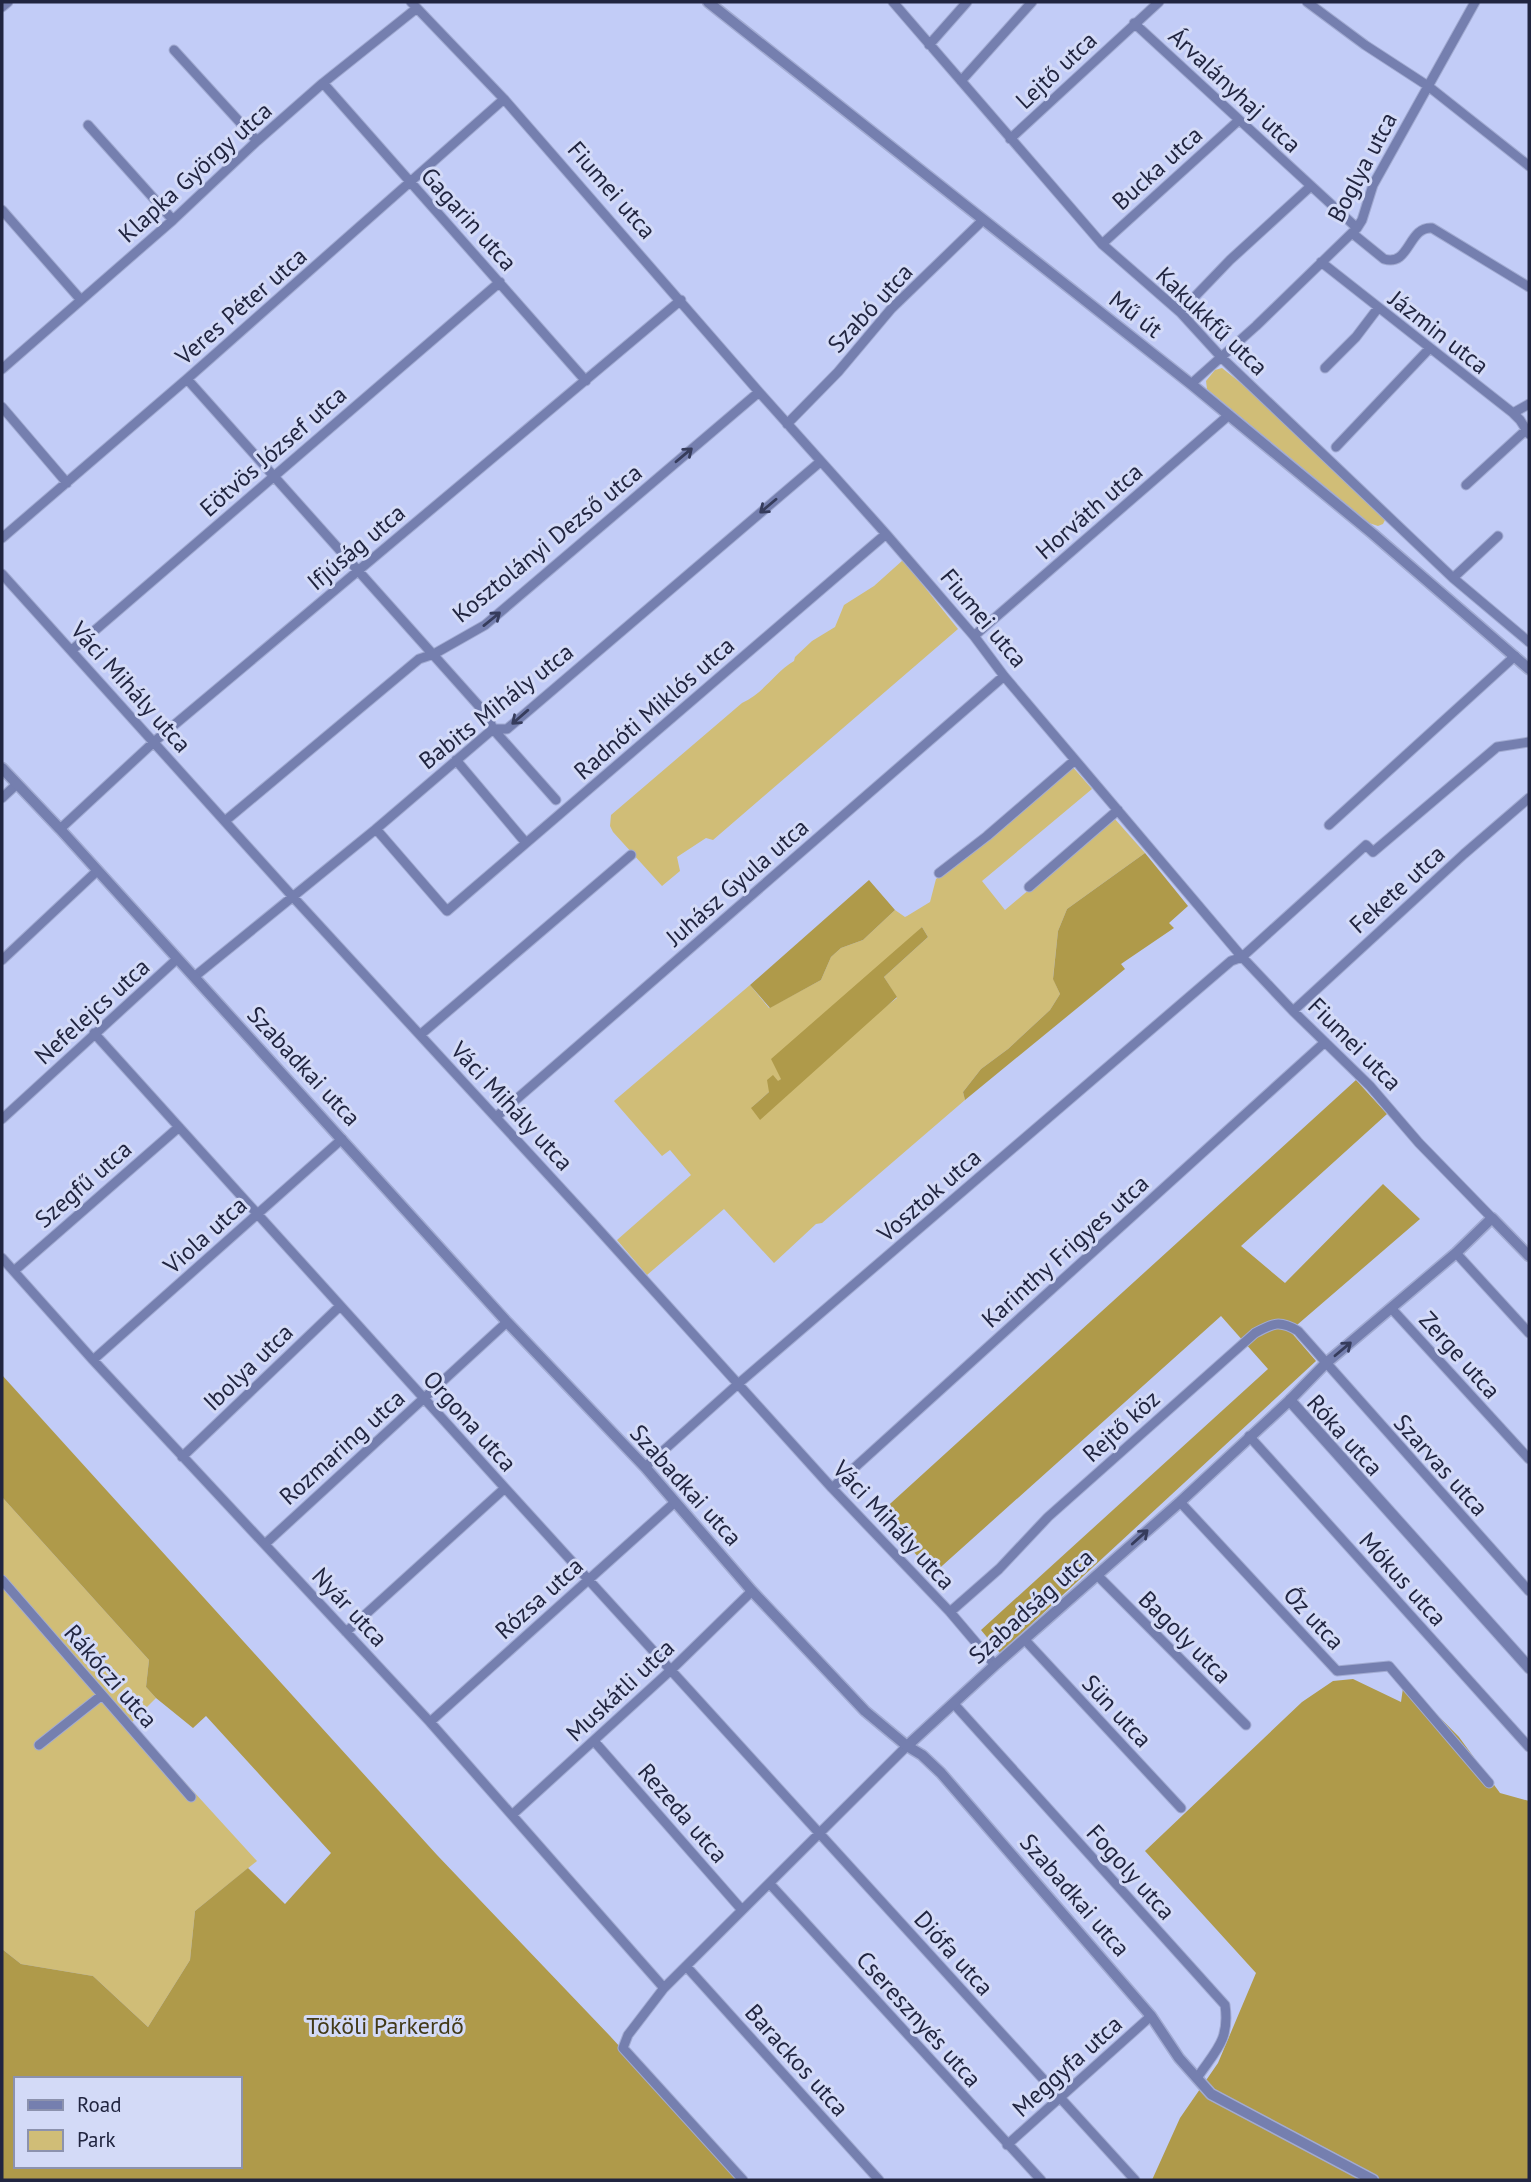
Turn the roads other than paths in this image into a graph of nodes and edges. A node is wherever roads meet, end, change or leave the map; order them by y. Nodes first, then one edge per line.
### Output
1 (8, 2) edge
2 (708, 2) edge
3 (893, 2) edge
4 (967, 2) edge
5 (1032, 2) edge
6 (1159, 2) edge
7 (1307, 2) edge
8 (1475, 2) edge
9 (414, 5) edge
10 (2, 7) edge
11 (1134, 23) junction
12 (929, 45) junction
13 (174, 50) dead end
14 (961, 81) junction
15 (323, 83) junction
16 (1428, 86) junction
17 (503, 99) junction
18 (1238, 121) junction
19 (88, 125) dead end
20 (1010, 139) junction
21 (257, 141) junction
22 (1529, 166) edge
23 (410, 182) junction
24 (1311, 186) junction
25 (2, 210) edge
26 (173, 220) junction
27 (983, 220) junction
28 (1355, 230) junction
29 (1102, 244) junction
30 (1321, 262) junction
31 (500, 282) junction
32 (1529, 286) edge
33 (81, 300) junction
34 (681, 300) junction
35 (1378, 308) junction
36 (1180, 312) junction
37 (1429, 349) junction
38 (1222, 358) junction
39 (1325, 368) dead end
40 (2, 369) edge
41 (187, 379) junction
42 (586, 381) junction
43 (1191, 384) junction
44 (759, 392) junction
45 (1529, 404) edge
46 (2, 407) edge
47 (1513, 414) junction
48 (1229, 415) junction
49 (787, 424) junction
50 (1528, 432) edge
51 (1336, 447) dead end
52 (820, 462) junction
53 (273, 476) junction
54 (67, 483) junction
55 (1466, 485) dead end
56 (886, 534) junction
57 (1497, 536) dead end
58 (2, 538) edge
59 (358, 570) junction
60 (2, 574) edge
61 (1453, 578) junction
62 (974, 636) junction
63 (1529, 642) edge
64 (72, 650) junction
65 (434, 654) junction
66 (1515, 656) junction
67 (1528, 666) edge
68 (1004, 676) junction
69 (493, 729) junction
70 (155, 741) junction
71 (1529, 742) edge
72 (456, 760) junction
73 (1075, 760) junction
74 (2, 768) edge
75 (17, 784) junction
76 (2, 798) edge
77 (1529, 798) edge
78 (556, 800) dead end
79 (1118, 810) junction
80 (225, 821) junction
81 (1329, 825) dead end
82 (60, 829) junction
83 (376, 829) junction
84 (526, 843) junction
85 (631, 855) dead end
86 (97, 871) junction
87 (939, 873) dead end
88 (1029, 887) dead end
89 (293, 897) junction
90 (1242, 957) junction
91 (177, 959) junction
92 (2, 960) edge
93 (194, 977) junction
94 (1293, 1011) junction
95 (94, 1033) junction
96 (420, 1035) junction
97 (1325, 1042) junction
98 (496, 1116) junction
99 (2, 1119) edge
100 (178, 1127) junction
101 (342, 1139) junction
102 (258, 1213) junction
103 (1493, 1218) junction
104 (1456, 1253) junction
105 (1529, 1256) edge
106 (2, 1258) edge
107 (14, 1271) junction
108 (340, 1306) junction
109 (1391, 1308) junction
110 (507, 1322) junction
111 (1529, 1333) edge
112 (93, 1360) junction
113 (1325, 1364) junction
114 (738, 1384) junction
115 (425, 1398) junction
116 (1289, 1401) junction
117 (1249, 1436) junction
118 (182, 1457) junction
119 (1529, 1459) edge
120 (645, 1467) junction
121 (505, 1488) junction
122 (832, 1488) junction
123 (1180, 1502) junction
124 (674, 1503) junction
125 (265, 1544) junction
126 (1097, 1575) junction
127 (587, 1579) junction
128 (2, 1580) edge
129 (752, 1591) junction
130 (1529, 1591) edge
131 (950, 1612) junction
132 (346, 1632) junction
133 (1025, 1640) junction
134 (995, 1665) junction
135 (1529, 1667) edge
136 (671, 1670) junction
137 (102, 1695) junction
138 (954, 1704) junction
139 (430, 1722) junction
140 (1246, 1725) dead end
141 (594, 1741) junction
142 (39, 1745) dead end
143 (907, 1746) junction
144 (1529, 1747) edge
145 (1489, 1783) dead end
146 (191, 1797) dead end
147 (1181, 1808) dead end
148 (512, 1815) junction
149 (819, 1833) junction
150 (770, 1884) junction
151 (741, 1910) junction
152 (686, 1966) junction
153 (664, 1988) junction
154 (1151, 2016) junction
155 (1197, 2078) junction
156 (1061, 2098) junction
157 (1007, 2145) junction
158 (743, 2180) edge
159 (879, 2180) edge
160 (1041, 2180) edge
161 (1135, 2180) edge
162 (1373, 2180) edge

1 - 10 street
2 - 27 street, Mű út
3 - 12 street, Kakukkfű utca
4 - 12 street
5 - 14 street
6 - 11 street, Lejtő utca
7 - 16 street
8 - 16 street, Boglya utca
9 - 15 street, Klapka György utca
9 - 17 street, Fiumei utca
11 - 18 street, Árvalányhaj utca
11 - 20 street, Lejtő utca
12 - 14 street, Kakukkfű utca
13 - 21 street
14 - 20 street, Kakukkfű utca
15 - 21 street, Klapka György utca
15 - 23 street, Gagarin utca
16 - 22 street
16 - 28 street, Boglya utca
17 - 23 street, Veres Péter utca
17 - 34 street, Fiumei utca
18 - 24 street, Árvalányhaj utca
18 - 29 street, Bucka utca
19 - 26 street
20 - 29 street, Kakukkfű utca
21 - 26 street, Klapka György utca
23 - 31 street, Gagarin utca
23 - 41 street, Veres Péter utca
24 - 28 street, Árvalányhaj utca
24 - 36 street, Árvalányhaj utca
25 - 33 street
26 - 33 street, Klapka György utca
27 - 43 street, Mű út
27 - 49 street, Szabó utca
28 - 30 street, Boglya utca
28 - 32 street, Árvalányhaj utca
29 - 36 street, Kakukkfű utca
30 - 35 street, Jázmin utca
30 - 38 street, Boglya utca
31 - 42 street, Gagarin utca
31 - 53 street, Eötvös József utca
33 - 40 street, Klapka György utca
34 - 42 street, Ifjúság utca
34 - 44 street, Fiumei utca
35 - 37 street, Jázmin utca
35 - 39 street
36 - 38 street, Kakukkfű utca
37 - 47 street, Jázmin utca
37 - 51 street
38 - 43 street, Boglya utca
38 - 61 street, Kakukkfű utca
41 - 53 street
41 - 54 street, Veres Péter utca
42 - 59 street, Ifjúság utca
43 - 48 street, Mű út
44 - 49 street, Fiumei utca
65 -> 44 street, Kosztolányi Dezső utca
45 - 47 street
46 - 54 street
47 - 50 street, Jázmin utca
48 - 62 street, Horváth utca
48 - 66 street, Mű út
49 - 52 street, Fiumei utca
50 - 55 street
52 - 56 street, Fiumei utca
52 -> 69 street, Babits Mihály utca
53 - 59 street
53 - 64 street, Eötvös József utca
54 - 58 street, Veres Péter utca
56 - 62 street, Fiumei utca
56 - 84 street, Radnóti Miklós utca
57 - 61 street
59 - 65 street
59 - 70 street, Ifjúság utca
60 - 64 street, Váci Mihály utca
61 - 63 street, Kakukkfű utca
62 - 68 street, Fiumei utca
64 - 70 street, Váci Mihály utca
65 - 69 street
65 - 80 street, Kosztolányi Dezső utca
66 - 67 street, Mű út
66 - 81 street
68 - 73 street, Fiumei utca
68 - 98 street, Juhász Gyula utca
69 - 72 street, Babits Mihály utca
69 - 78 street
70 - 80 street, Váci Mihály utca
70 - 82 street, Ifjúság utca
71 - 90 street, Vosztok utca
72 - 83 street, Babits Mihály utca
72 - 84 street
73 - 79 street, Fiumei utca
73 - 87 street
74 - 75 street, Szabadkai utca
75 - 76 street
75 - 82 street, Szabadkai utca
77 - 94 street, Fekete utca
79 - 88 street
79 - 90 street, Fiumei utca
80 - 89 street, Váci Mihály utca
82 - 86 street, Szabadkai utca
83 - 84 street, Radnóti Miklós utca
83 - 89 street, Babits Mihály utca
85 - 96 street
86 - 91 street, Szabadkai utca
86 - 92 street
89 - 93 street, Babits Mihály utca
89 - 96 street, Váci Mihály utca
90 - 94 street, Fiumei utca
90 - 114 street, Vosztok utca
91 - 93 street, Szabadkai utca
91 - 95 street, Nefelejcs utca
93 - 101 street, Szabadkai utca
94 - 97 street, Fiumei utca
95 - 99 street, Nefelejcs utca
95 - 100 street, Orgona utca
96 - 98 street, Váci Mihály utca
97 - 103 street, Fiumei utca
97 - 122 street, Karinthy Frigyes utca
98 - 114 street, Váci Mihály utca
100 - 102 street, Orgona utca
100 - 107 street, Szegfű utca
101 - 102 street, Viola utca
101 - 110 street, Szabadkai utca
102 - 108 street, Orgona utca
102 - 112 street, Viola utca
103 - 104 street, Szabadság utca
103 - 105 street, Fiumei utca
104 - 109 street, Szabadság utca
104 - 111 street
106 - 107 street, Nyár utca
107 - 112 street, Nyár utca
108 - 115 street, Orgona utca
108 - 118 street, Ibolya utca
113 -> 109 street, Szabadság utca
109 - 119 street, Zerge utca
110 - 115 street, Rozmaring utca
110 - 120 street, Szabadkai utca
112 - 118 street, Nyár utca
113 - 116 street, Szabadság utca
113 - 130 street, Szarvas utca
113 - 131 street, Rejtő köz
114 - 120 street, Vosztok utca
114 - 122 street, Váci Mihály utca
115 - 121 street, Orgona utca
115 - 125 street, Rozmaring utca
116 - 117 street, Szabadság utca
116 - 135 street, Róka utca
117 - 123 street, Szabadság utca
117 - 144 street, Mókus utca
118 - 125 street, Nyár utca
120 - 124 street, Szabadkai utca
121 - 127 street, Orgona utca
121 - 132 street
122 - 131 street, Váci Mihály utca
126 -> 123 street, Szabadság utca
123 - 145 street, Őz utca
124 - 127 street, Rózsa utca
124 - 129 street, Szabadkai utca
125 - 132 street, Nyár utca
126 - 133 street, Szabadság utca
126 - 140 street, Bagoly utca
127 - 136 street, Orgona utca
127 - 139 street, Rózsa utca
128 - 137 street, Rákóczi utca
129 - 136 street, Muskátli utca
129 - 143 street, Szabadkai utca
131 - 134 street, Váci Mihály utca
132 - 139 street, Nyár utca
133 - 134 street, Szabadság utca
133 - 147 street, Sün utca
134 - 138 street, Szabadság utca
136 - 141 street, Muskátli utca
136 - 149 street, Orgona utca
137 - 142 street
137 - 146 street, Rákóczi utca
138 - 143 street, Szabadság utca
138 - 155 street, Fogoly utca
139 - 148 street, Nyár utca
141 - 148 street, Muskátli utca
141 - 151 street, Rezeda utca
143 - 149 street, Szabadság utca
143 - 154 street, Szabadkai utca
148 - 153 street, Nyár utca
149 - 150 street, Szabadság utca
149 - 156 street, Diófa utca
150 - 151 street, Szabadság utca
150 - 157 street, Cseresznyés utca
151 - 152 street, Szabadság utca
152 - 153 street, Szabadság utca
152 - 159 street, Barackos utca
153 - 158 street, Szabadság utca
154 - 155 street, Szabadkai utca
154 - 156 street, Meggyfa utca
155 - 162 street, Szabadkai utca
156 - 157 street, Meggyfa utca
156 - 161 street, Diófa utca
157 - 160 street, Cseresznyés utca

